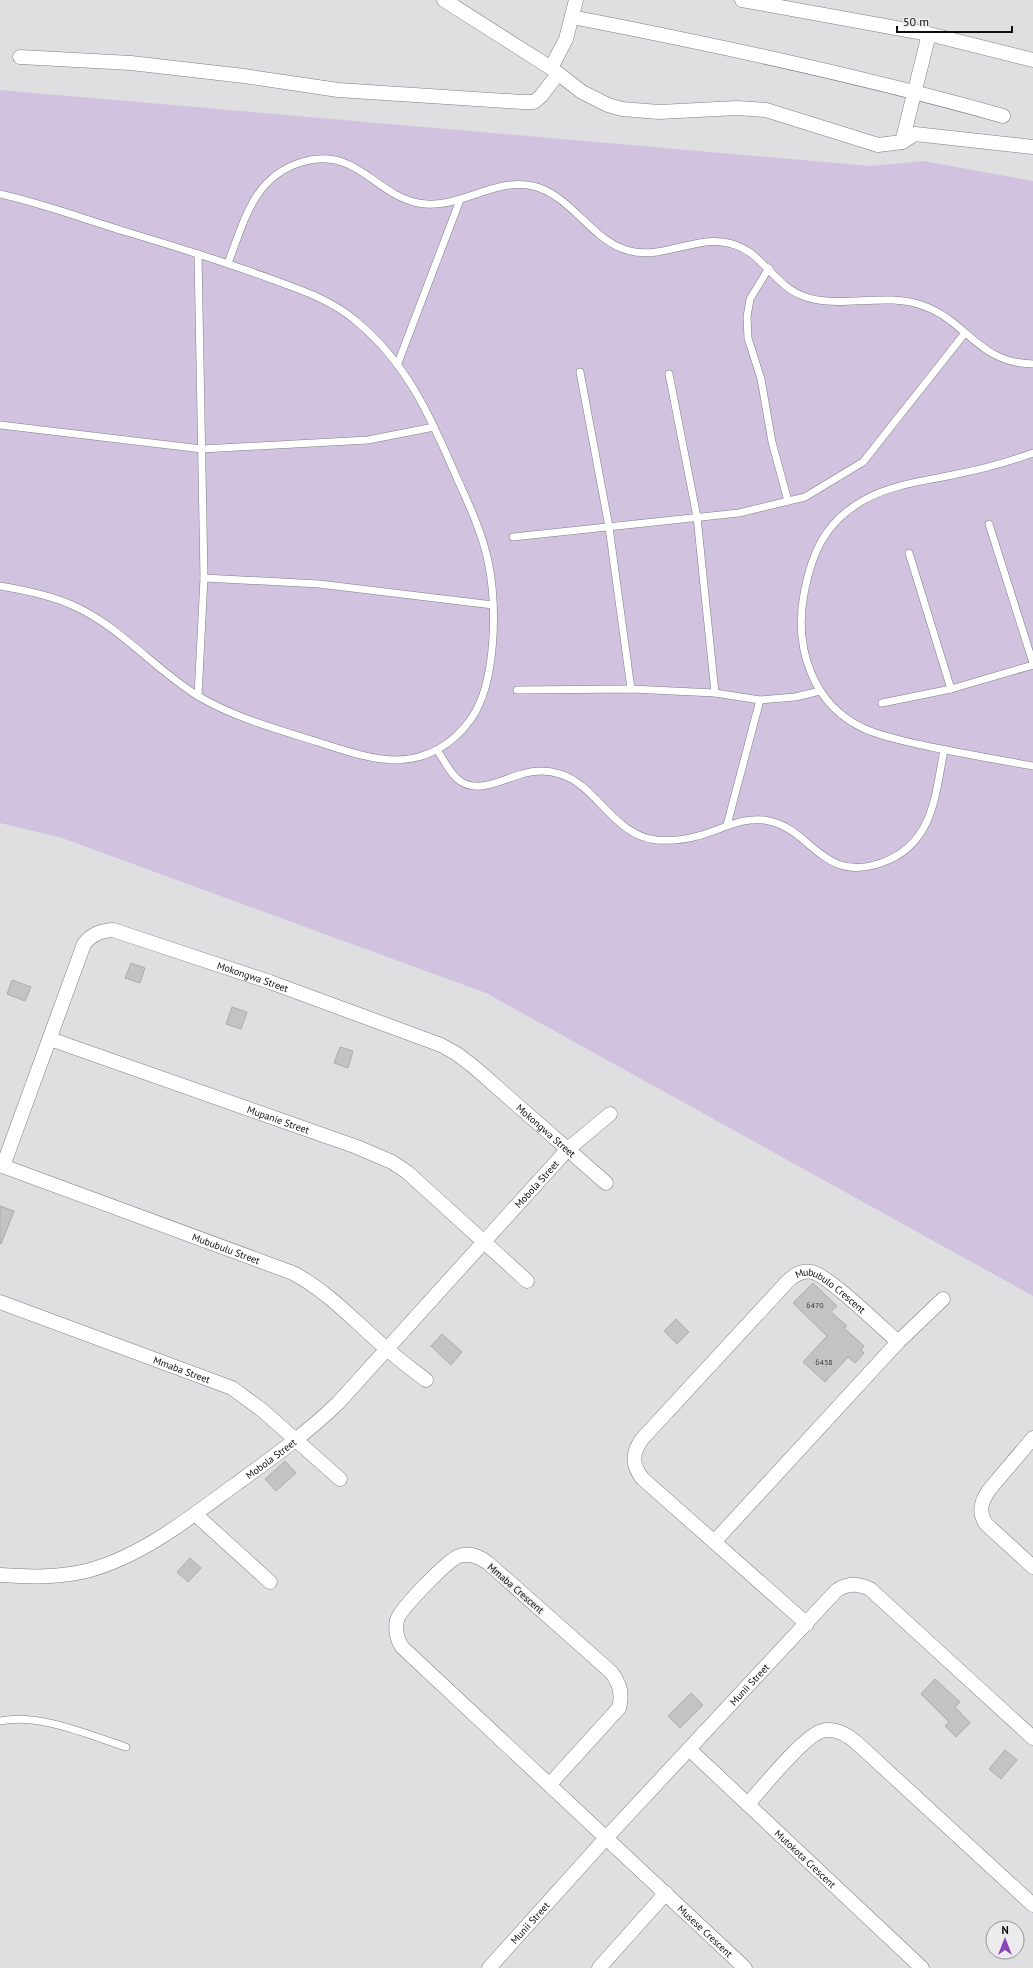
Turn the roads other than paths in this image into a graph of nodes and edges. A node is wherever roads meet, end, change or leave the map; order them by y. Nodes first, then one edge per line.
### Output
1 (444, 0) edge
2 (576, 0) edge
3 (742, 0) edge
4 (572, 17) junction
5 (929, 34) junction
6 (20, 57) dead end
7 (1033, 60) edge
8 (555, 71) junction
9 (915, 91) junction
10 (1003, 116) dead end
11 (902, 142) junction
12 (1033, 147) edge
13 (0, 194) edge
14 (460, 200) junction
15 (198, 254) junction
16 (228, 263) junction
17 (769, 268) junction
18 (965, 333) junction
19 (398, 363) junction
20 (1033, 364) edge
21 (580, 372) dead end
22 (669, 374) dead end
23 (0, 426) edge
24 (434, 427) junction
25 (202, 449) junction
26 (1033, 453) edge
27 (788, 501) junction
28 (696, 517) junction
29 (989, 524) dead end
30 (609, 527) junction
31 (513, 537) dead end
32 (909, 552) dead end
33 (204, 578) junction
34 (0, 586) edge
35 (493, 605) junction
36 (1033, 664) edge
37 (631, 689) junction
38 (950, 689) junction
39 (517, 690) dead end
40 (820, 691) junction
41 (715, 693) junction
42 (198, 696) junction
43 (760, 700) junction
44 (882, 703) dead end
45 (437, 750) junction
46 (944, 750) junction
47 (1033, 766) edge
48 (727, 825) junction
49 (50, 1039) junction
50 (610, 1114) dead end
51 (568, 1149) junction
52 (2, 1165) edge
53 (606, 1183) dead end
54 (483, 1242) junction
55 (527, 1281) dead end
56 (943, 1299) dead end
57 (0, 1302) edge
58 (898, 1342) junction
59 (387, 1349) junction
60 (426, 1380) dead end
61 (1033, 1438) edge
62 (295, 1440) junction
63 (340, 1479) dead end
64 (195, 1514) junction
65 (714, 1542) junction
66 (1033, 1567) edge
67 (0, 1575) edge
68 (270, 1582) dead end
69 (807, 1624) junction
70 (0, 1720) edge
71 (1033, 1738) edge
72 (126, 1747) dead end
73 (689, 1749) junction
74 (550, 1784) junction
75 (748, 1804) junction
76 (606, 1838) junction
77 (666, 1893) junction
78 (1033, 1905) edge
79 (489, 1968) edge
80 (599, 1968) edge
81 (745, 1968) edge
82 (922, 1968) edge

1 - 8 street
2 - 4 street
3 - 5 street
4 - 8 street
4 - 9 street
5 - 7 street
5 - 9 street
6 - 8 street
8 - 11 street
9 - 10 street
9 - 11 street
11 - 12 street
13 - 15 lane
14 - 16 lane
14 - 17 lane
14 - 19 lane
15 - 16 lane
15 - 25 lane
16 - 19 lane
17 - 18 lane
17 - 27 lane
18 - 20 lane
18 - 27 lane
19 - 24 lane
21 - 30 lane
22 - 28 lane
23 - 25 lane
24 - 25 lane
24 - 35 lane
25 - 33 lane
26 - 40 lane
27 - 28 lane
28 - 30 lane
28 - 41 lane
29 - 36 lane
30 - 31 lane
30 - 37 lane
32 - 38 lane
33 - 35 lane
33 - 42 lane
34 - 42 lane
35 - 45 lane
36 - 38 lane
37 - 39 lane
37 - 41 lane
38 - 44 lane
40 - 43 lane
40 - 46 lane
41 - 43 lane
42 - 45 lane
43 - 48 lane
45 - 48 lane
46 - 47 lane
46 - 48 lane
49 - 51 street, Mokongwa Street
49 - 52 street, Mokongwa Street
49 - 54 street, Mupanie Street
50 - 51 street, Mobola Street
51 - 53 street, Mokongwa Street
51 - 54 street, Mobola Street
52 - 59 street, Mububulu Street
54 - 55 street
54 - 59 street, Mobola Street
56 - 58 street
57 - 62 street, Mmaba Street
58 - 65 street
58 - 65 street, Mububulo Crescent
59 - 60 street, Mububulu Street
59 - 62 street, Mobola Street
61 - 66 street
62 - 63 street, Mmaba Street
62 - 64 street, Mobola Street
64 - 67 street, Mobola Street
64 - 68 street
65 - 69 street, Mububulo Crescent
69 - 71 street, Munii Street
69 - 73 street, Munii Street
70 - 72 lane
73 - 75 street, Mutokota Crescent
73 - 76 street, Munii Street
74 - 74 street, Mmaba Crescent
74 - 76 street, Mmaba Crescent
75 - 78 street
75 - 82 street, Mutokota Crescent
76 - 77 street, Musese Crescent
76 - 79 street, Munii Street
77 - 80 street
77 - 81 street, Musese Crescent

